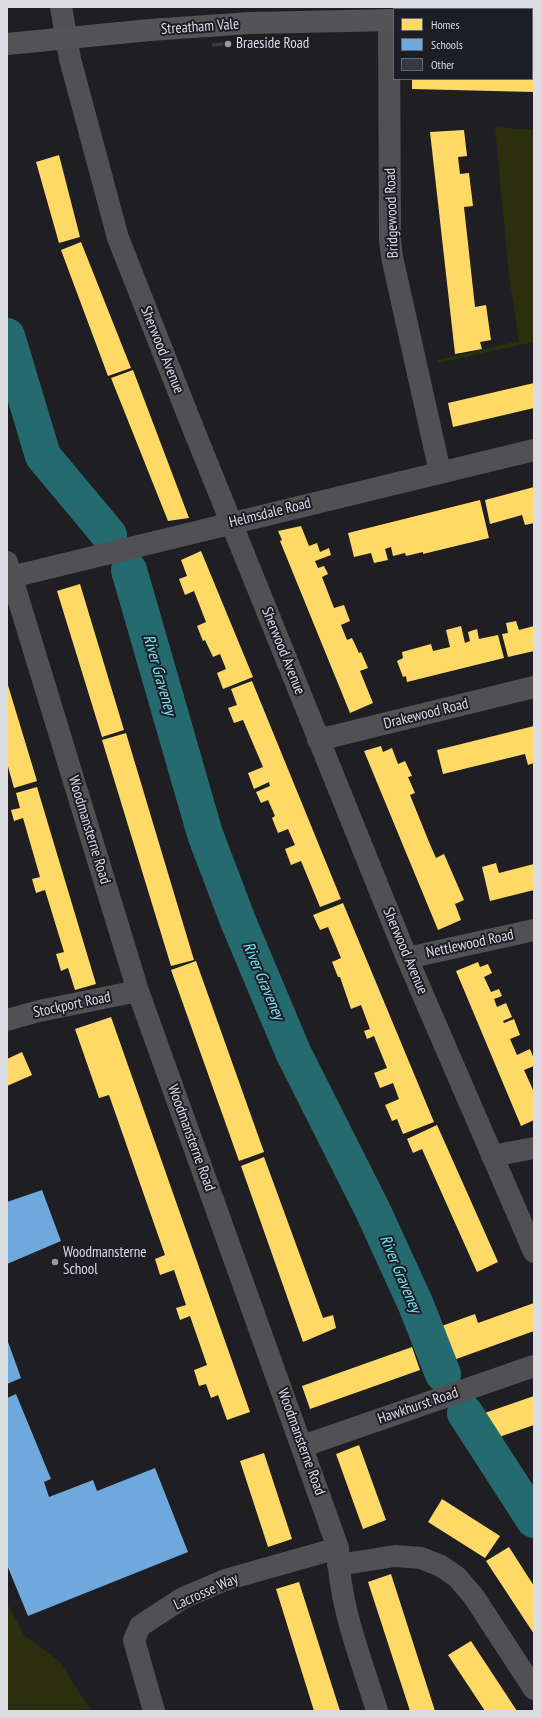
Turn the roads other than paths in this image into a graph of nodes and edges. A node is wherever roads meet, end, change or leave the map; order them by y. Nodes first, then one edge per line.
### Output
1 (61, 7) edge
2 (393, 14) edge
3 (65, 38) junction
4 (7, 44) edge
5 (396, 80) edge
6 (534, 450) edge
7 (440, 472) junction
8 (233, 523) junction
9 (9, 572) edge
10 (534, 687) edge
11 (318, 740) junction
12 (534, 930) edge
13 (407, 958) junction
14 (138, 991) junction
15 (7, 1020) edge
16 (534, 1148) edge
17 (492, 1156) junction
18 (534, 1252) edge
19 (534, 1366) edge
20 (302, 1446) junction
21 (338, 1556) junction
22 (534, 1689) edge
23 (154, 1711) edge
24 (377, 1711) edge

1 - 3 street
2 - 3 main road, Streatham Vale
3 - 4 main road, Streatham Vale
3 - 8 street, Sherwood Avenue
5 - 7 street, Bridgewood Road
6 - 7 street, Helmsdale Road
7 - 8 street, Helmsdale Road
8 - 9 street, Helmsdale Road
8 - 11 street, Sherwood Avenue
9 - 14 street, Woodmansterne Road
10 - 11 street, Drakewood Road
11 - 13 street, Sherwood Avenue
12 - 13 street, Nettlewood Road
13 - 17 street, Sherwood Avenue
14 - 15 street, Stockport Road
14 - 20 street, Woodmansterne Road
16 - 17 street
17 - 18 street, Sherwood Avenue
19 - 20 street, Hawkhurst Road
20 - 21 street, Woodmansterne Road
21 - 22 street, Lacrosse Way
21 - 23 street, Lacrosse Way
21 - 24 street, Woodmansterne Road

